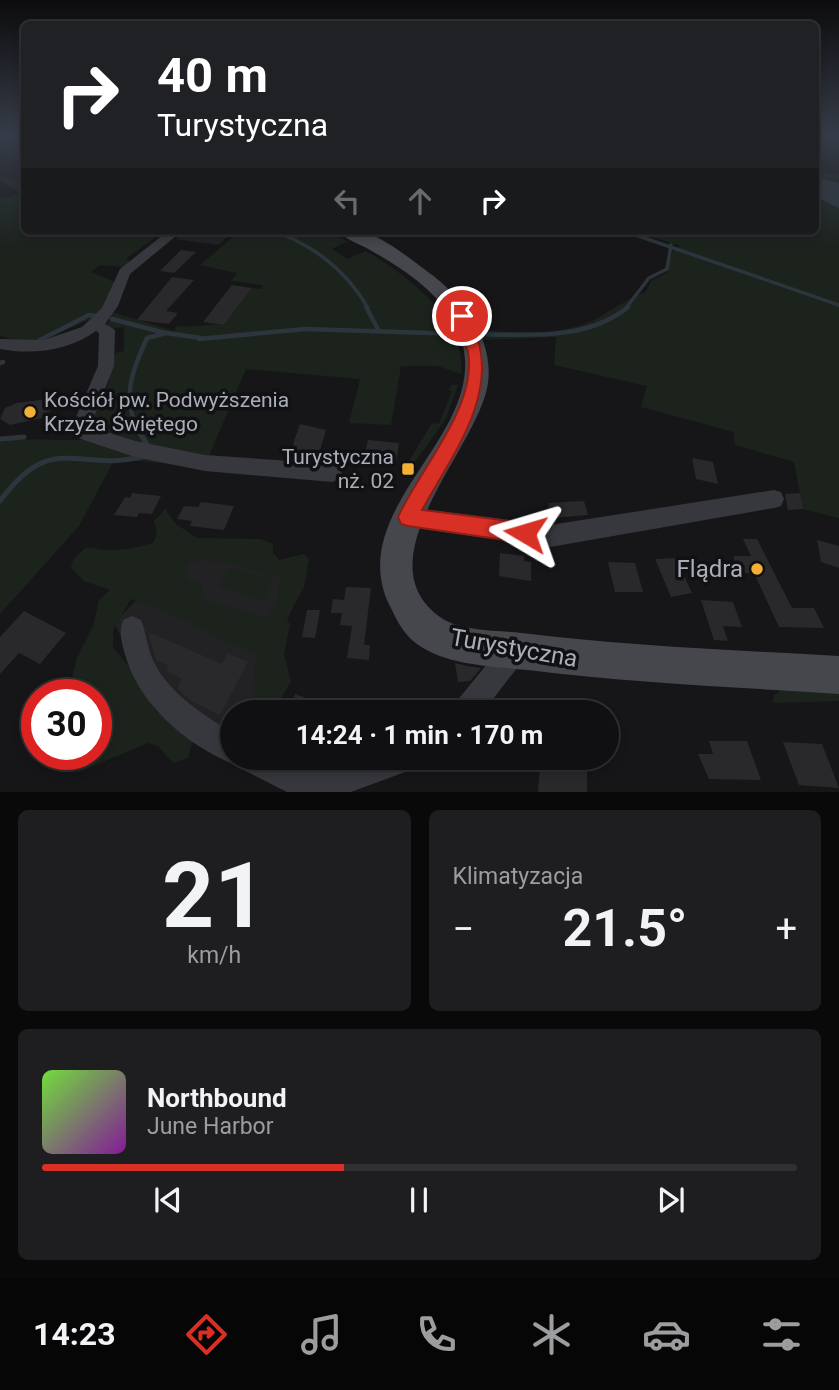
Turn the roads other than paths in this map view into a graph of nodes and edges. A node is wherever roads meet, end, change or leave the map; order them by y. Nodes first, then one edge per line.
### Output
1 (170, 235) edge
2 (355, 235) edge
3 (95, 325) junction
4 (0, 344) edge
5 (332, 473) dead end
6 (774, 499) dead end
7 (408, 517) junction
8 (132, 629) dead end
9 (515, 650) junction
10 (839, 675) edge
11 (475, 700) edge
12 (220, 742) edge
13 (275, 770) edge
14 (370, 770) edge

1 - 3 street
2 - 7 street, Turystyczna
3 - 4 street
3 - 5 street
6 - 7 street
7 - 9 street, Turystyczna
8 - 12 street
9 - 10 street, Turystyczna
9 - 11 street
13 - 14 street

